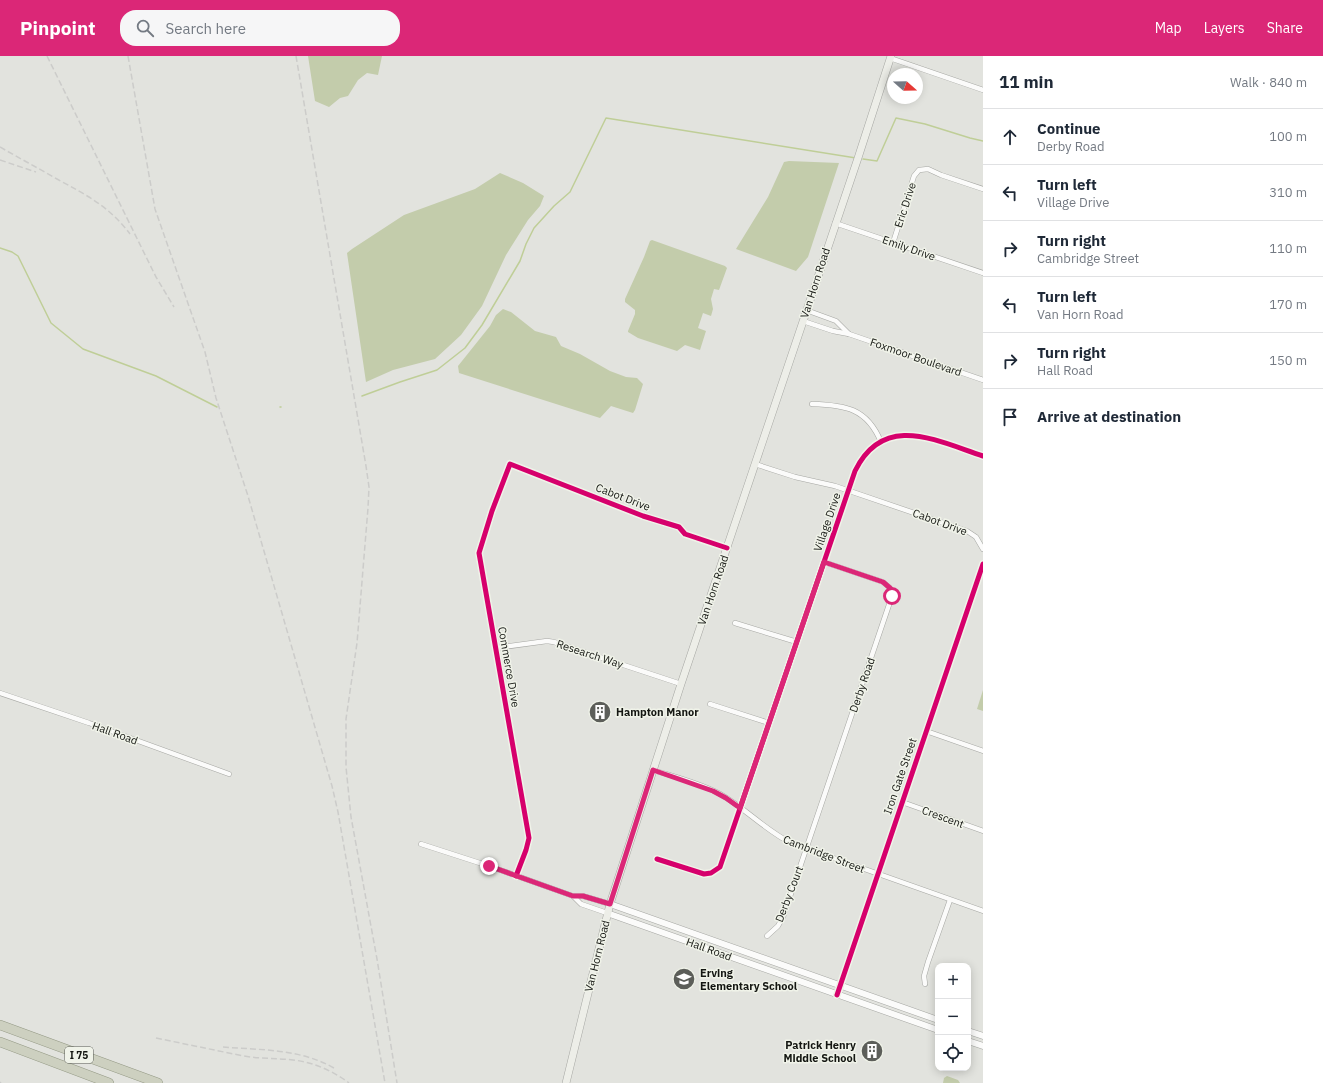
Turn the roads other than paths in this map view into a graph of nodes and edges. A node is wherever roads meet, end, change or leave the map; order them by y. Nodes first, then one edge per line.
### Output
1 (890, 57) edge
2 (983, 90) edge
3 (983, 189) edge
4 (835, 223) junction
5 (893, 243) junction
6 (983, 273) edge
7 (806, 310) junction
8 (803, 321) junction
9 (849, 334) junction
10 (983, 380) edge
11 (812, 404) dead end
12 (881, 442) junction
13 (983, 456) edge
14 (510, 464) joint
15 (755, 464) junction
16 (848, 490) junction
17 (983, 547) edge
18 (727, 548) junction
19 (824, 562) junction
20 (983, 564) edge
21 (735, 623) dead end
22 (797, 642) junction
23 (496, 648) junction
24 (681, 684) junction
25 (0, 693) edge
26 (710, 704) dead end
27 (769, 723) junction
28 (926, 731) junction
29 (983, 751) edge
30 (653, 770) junction
31 (229, 774) dead end
32 (902, 802) junction
33 (740, 808) junction
34 (983, 831) edge
35 (421, 844) dead end
36 (806, 849) junction
37 (657, 859) dead end
38 (878, 874) junction
39 (516, 876) junction
40 (573, 896) junction
41 (950, 900) junction
42 (610, 904) junction
43 (983, 911) edge
44 (607, 913) junction
45 (767, 936) dead end
46 (795, 970) junction
47 (792, 979) junction
48 (925, 984) dead end
49 (840, 986) junction
50 (837, 995) junction
51 (935, 1019) edge
52 (0, 1026) edge
53 (935, 1029) edge
54 (971, 1032) edge
55 (983, 1036) edge
56 (0, 1042) edge
57 (971, 1042) edge
58 (983, 1046) edge
59 (109, 1083) edge
60 (158, 1083) edge
61 (566, 1083) edge

1 - 2 street
1 - 4 main road, Van Horn Road
3 - 5 street, Eric Drive
4 - 5 street, Emily Drive
4 - 7 main road, Van Horn Road
5 - 6 street, Emily Drive
7 - 8 main road, Van Horn Road
7 - 9 street, Foxmoor Boulevard
8 - 9 street, Foxmoor Boulevard
8 - 15 main road, Van Horn Road
9 - 10 street, Foxmoor Boulevard
11 - 12 street
12 - 13 street
12 - 16 street, Village Drive
14 - 18 street, Cabot Drive
14 - 23 street, Commerce Drive
15 - 16 street, Cabot Drive
15 - 18 main road, Van Horn Road
16 - 17 street, Cabot Drive
16 - 19 street, Village Drive
18 - 24 main road, Van Horn Road
19 - 22 street, Village Drive
19 - 36 street, Derby Road
20 - 28 street, Iron Gate Street
21 - 22 street
22 - 27 street, Village Drive
23 - 24 street, Research Way
23 - 39 street, Commerce Drive
24 - 30 main road, Van Horn Road
25 - 31 street, Hall Road
26 - 27 street
27 - 33 street, Village Drive
28 - 29 street
28 - 32 street, Iron Gate Street
30 - 33 street, Cambridge Street
30 - 42 main road, Van Horn Road
32 - 34 street, Crescent
32 - 38 street, Iron Gate Street
33 - 36 street, Cambridge Street
33 - 37 street, Village Drive
35 - 39 street, Hall Road
36 - 38 street, Cambridge Street
36 - 45 street, Derby Court
38 - 41 street, Cambridge Street
38 - 49 street, Iron Gate Street
39 - 40 street, Hall Road
40 - 42 street, Hall Road
40 - 44 street, Hall Road
41 - 43 street, Cambridge Street
41 - 48 street
42 - 44 main road, Van Horn Road
42 - 46 street, Hall Road
44 - 47 street, Hall Road
44 - 61 main road, Van Horn Road
46 - 47 street
46 - 49 street, Hall Road
47 - 50 street, Hall Road
49 - 50 street, Iron Gate Street
49 - 51 street, Hall Road
50 - 53 street, Hall Road
52 - 60 highway, I 75
54 - 55 street
56 - 59 highway, I 75
57 - 58 street

